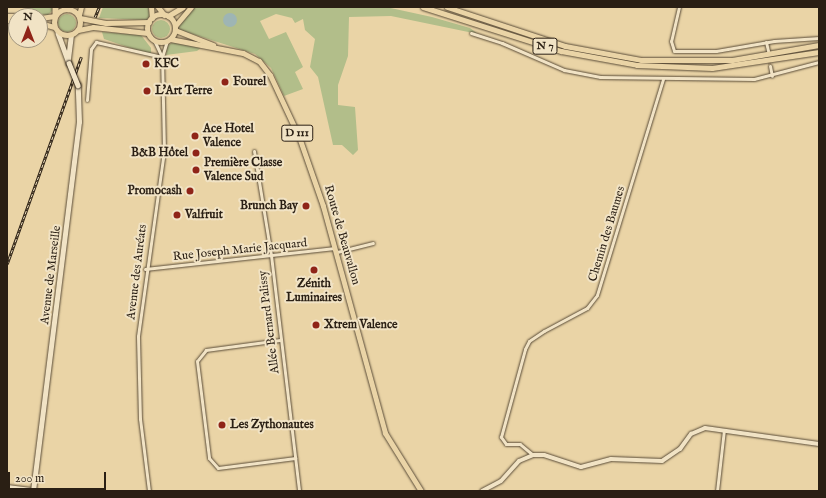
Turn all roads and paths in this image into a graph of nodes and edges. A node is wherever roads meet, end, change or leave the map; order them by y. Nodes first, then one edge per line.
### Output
1 (56, 7) edge
2 (81, 7) edge
3 (151, 7) edge
4 (158, 7) edge
5 (183, 7) edge
6 (190, 7) edge
7 (423, 7) edge
8 (447, 7) edge
9 (679, 7) edge
10 (68, 8) edge
11 (56, 15) junction
12 (48, 16) edge
13 (166, 16) junction
14 (79, 17) junction
15 (151, 20) junction
16 (48, 25) edge
17 (54, 27) junction
18 (175, 28) junction
19 (78, 30) junction
20 (58, 33) junction
21 (148, 33) junction
22 (471, 33) dead end
23 (71, 35) junction
24 (819, 38) edge
25 (154, 40) junction
26 (168, 40) junction
27 (766, 42) junction
28 (819, 46) edge
29 (222, 48) junction
30 (768, 52) tunnel mouth
31 (819, 52) edge
32 (162, 57) junction
33 (819, 62) edge
34 (69, 63) junction
35 (770, 66) tunnel mouth
36 (772, 76) junction
37 (663, 79) junction
38 (87, 100) dead end
39 (254, 151) dead end
40 (373, 244) dead end
41 (336, 250) junction
42 (271, 255) junction
43 (145, 268) junction
44 (280, 340) junction
45 (724, 430) junction
46 (819, 444) edge
47 (533, 455) junction
48 (295, 458) junction
49 (399, 460) junction
50 (7, 486) edge
51 (33, 490) edge
52 (149, 491) edge
53 (299, 491) edge
54 (421, 491) edge
55 (425, 491) edge
56 (482, 491) edge
57 (717, 491) edge

1 - 11 highway
2 - 14 main road
3 - 15 main road
4 - 13 main road
5 - 13 main road
6 - 18 main road
7 - 31 main road, N 7
8 - 28 main road, N 7
9 - 27 street
10 - 11 main road
10 - 14 main road
11 - 12 main road
11 - 17 main road
13 - 15 main road
13 - 18 main road
14 - 15 main road
14 - 19 main road
15 - 21 main road
16 - 17 main road
17 - 20 main road
18 - 26 main road
18 - 29 main road, D 111
19 - 21 main road
19 - 23 main road
20 - 23 main road
20 - 34 main road, Avenue de Marseille
21 - 25 main road
22 - 37 street
23 - 34 main road, Avenue de Marseille
24 - 27 street
25 - 26 main road
25 - 32 street, Avenue des Auréats
26 - 29 main road, D 111
26 - 32 street, Avenue des Auréats
27 - 30 street
29 - 41 main road, Route de Beauvallon / D 111
32 - 38 street
32 - 43 street, Avenue des Auréats
33 - 36 street
34 - 51 main road, Avenue de Marseille, bridge
35 - 36 street
36 - 37 street
37 - 47 street, Chemin des Baumes
39 - 42 street, Allée Bernard Palissy
40 - 41 street, Rue Joseph Marie Jacquard
41 - 42 street, Rue Joseph Marie Jacquard
41 - 49 main road, Route de Beauvallon / D 111
42 - 43 street, Rue Joseph Marie Jacquard
42 - 44 street, Allée Bernard Palissy
43 - 52 street, Avenue des Auréats
44 - 48 street, Allée Bernard Palissy
44 - 48 street
45 - 46 street
45 - 47 street
45 - 57 street
47 - 56 street
48 - 53 street, Allée Bernard Palissy
49 - 54 main road, Route de Beauvallon / D 111
49 - 55 main road, Route de Beauvallon / D 111
50 - 51 street

